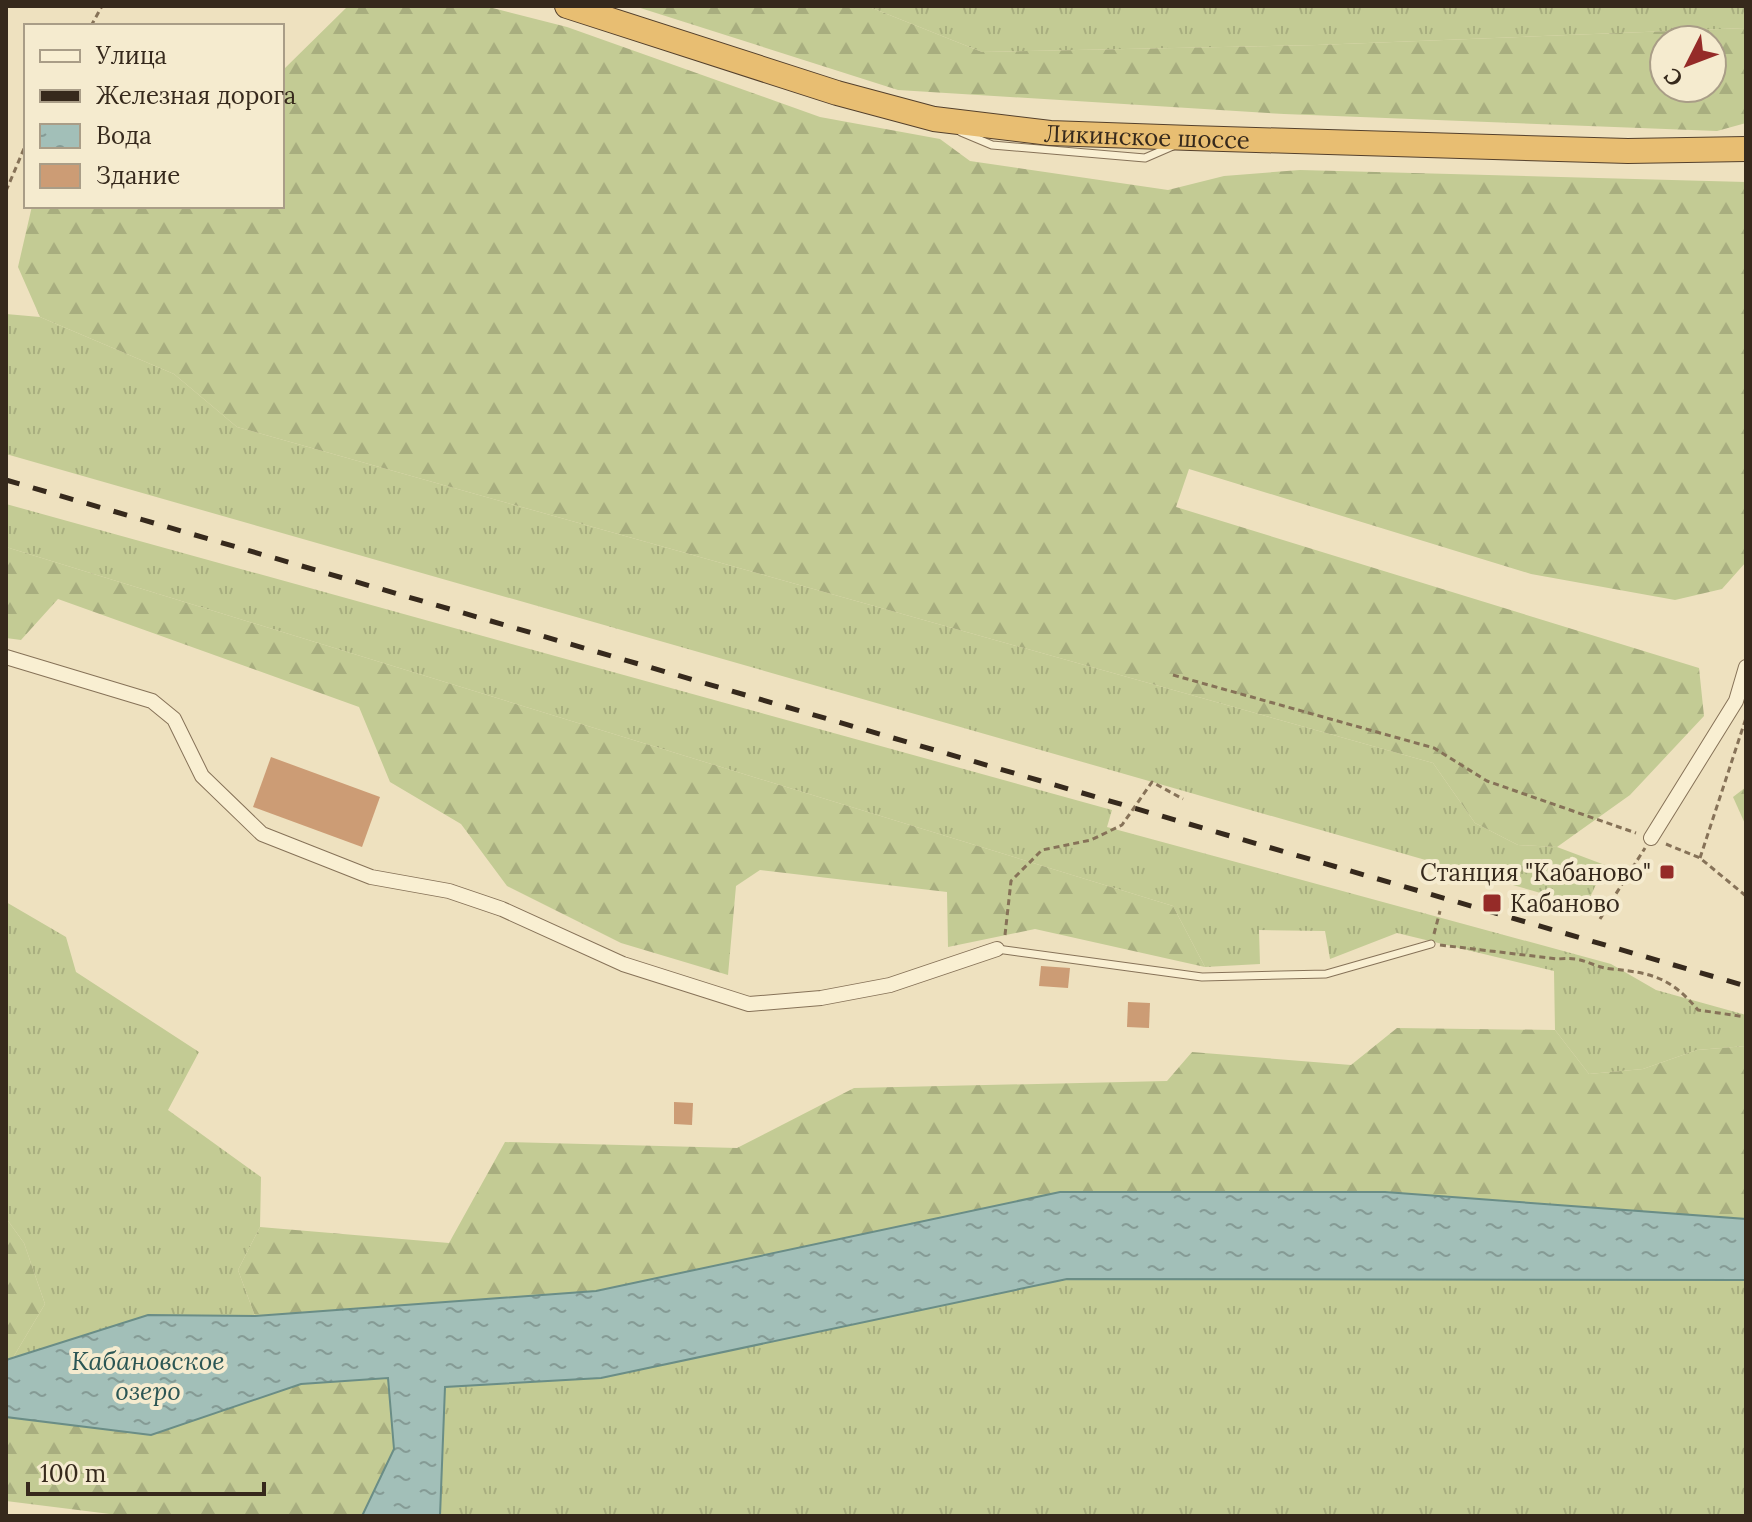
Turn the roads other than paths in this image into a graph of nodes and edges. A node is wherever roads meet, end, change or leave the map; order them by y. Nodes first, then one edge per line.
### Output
1 (567, 6) edge
2 (1746, 149) edge
3 (6, 657) edge
4 (1746, 667) edge
5 (1741, 702) edge
6 (1651, 838) road end
7 (1431, 944) road end
8 (997, 949) joint

1 - 2 highway, Ликинское шоссе
3 - 8 street
4 - 5 street
5 - 6 street
7 - 8 lane

